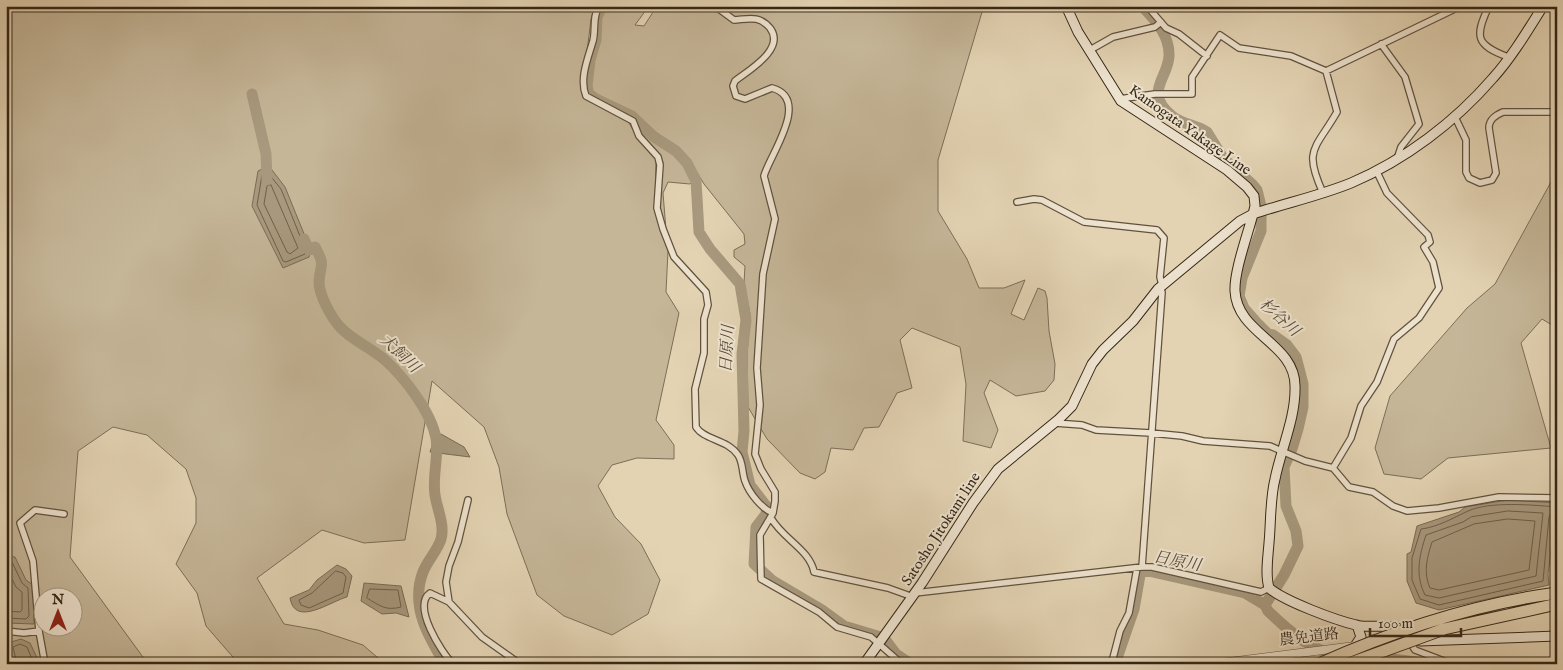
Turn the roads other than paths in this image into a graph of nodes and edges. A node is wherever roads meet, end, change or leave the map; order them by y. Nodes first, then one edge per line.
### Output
1 (599, 6) edge
2 (668, 6) edge
3 (685, 6) edge
4 (715, 6) edge
5 (1066, 6) edge
6 (1147, 6) edge
7 (1461, 6) edge
8 (1490, 6) edge
9 (1543, 6) edge
10 (1159, 24) junction
11 (1381, 44) junction
12 (1090, 50) junction
13 (1207, 56) junction
14 (1508, 57) junction
15 (1326, 71) junction
16 (1119, 99) junction
17 (1557, 112) edge
18 (1455, 117) junction
19 (1397, 159) junction
20 (1376, 170) junction
21 (1323, 193) junction
22 (1017, 202) dead end
23 (1256, 214) junction
24 (1160, 287) junction
25 (1055, 422) junction
26 (1151, 433) junction
27 (1283, 450) junction
28 (1334, 468) junction
29 (1557, 498) edge
30 (468, 500) dead end
31 (770, 513) junction
32 (64, 514) dead end
33 (1140, 567) junction
34 (35, 588) edge
35 (1272, 590) junction
36 (1557, 593) edge
37 (914, 595) junction
38 (449, 602) junction
39 (1557, 604) edge
40 (1357, 625) junction
41 (6, 631) edge
42 (32, 632) edge
43 (1557, 636) edge
44 (40, 638) edge
45 (882, 640) junction
46 (1430, 640) junction
47 (1409, 641) junction
48 (1355, 646) junction
49 (1429, 657) junction
50 (45, 664) edge
51 (452, 664) edge
52 (520, 664) edge
53 (864, 664) edge
54 (902, 664) edge
55 (1109, 664) edge
56 (1212, 664) edge
57 (1319, 664) edge
58 (1348, 664) edge
59 (1452, 664) edge

1 - 31 street
2 - 3 street
4 - 31 street
5 - 12 main road, Kamogata Yakage Line
6 - 10 street
7 - 11 street
8 - 14 street
9 - 14 main road, Satosho Jitokami line
10 - 12 street
10 - 13 street
11 - 15 street
11 - 19 street
12 - 16 main road, Kamogata Yakage Line
13 - 15 street
13 - 16 street
14 - 18 main road, Satosho Jitokami line
15 - 21 street
16 - 23 main road, Kamogata Yakage Line
17 - 18 street
18 - 19 main road, Satosho Jitokami line
19 - 20 main road, Satosho Jitokami line
20 - 21 main road, Satosho Jitokami line
20 - 28 street
21 - 23 main road, Satosho Jitokami line
22 - 24 street
23 - 24 main road, Satosho Jitokami line
23 - 27 main road, Kamogata Yakage Line
24 - 25 main road, Satosho Jitokami line
24 - 26 street
25 - 26 street
25 - 37 main road, Satosho Jitokami line
26 - 27 street
26 - 33 street
27 - 28 street
27 - 35 main road, Kamogata Yakage Line
28 - 29 street
30 - 38 street
31 - 37 street
31 - 45 street
32 - 34 street
33 - 35 street
33 - 37 street
33 - 55 street
35 - 40 main road
36 - 57 highway, bridge
37 - 45 main road, Satosho Jitokami line
38 - 51 street
38 - 52 street
39 - 58 highway, bridge
40 - 47 main road
40 - 48 main road
41 - 42 street
43 - 46 main road
44 - 50 street
45 - 53 main road, Satosho Jitokami line
45 - 54 street
46 - 47 main road
46 - 49 street
47 - 48 street, 農免道路
47 - 49 street
48 - 56 street, 農免道路
49 - 59 street

